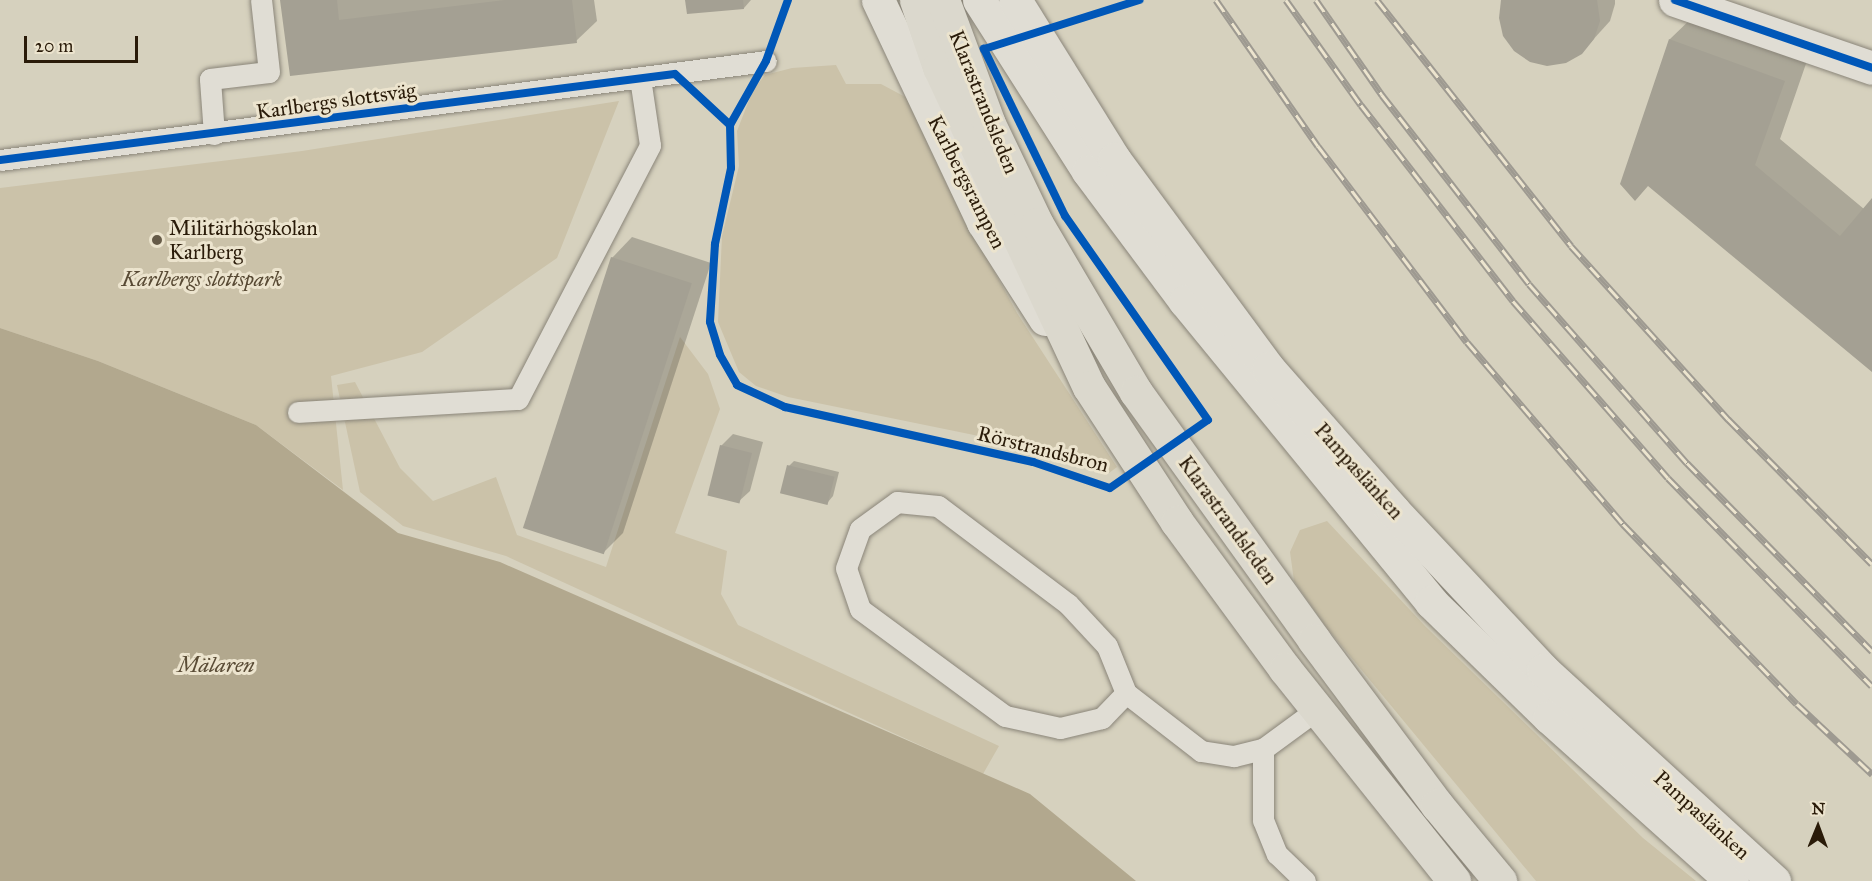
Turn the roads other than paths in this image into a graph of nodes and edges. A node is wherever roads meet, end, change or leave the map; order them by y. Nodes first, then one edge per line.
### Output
1 (261, 0) edge
2 (878, 0) edge
3 (916, 0) edge
4 (943, 0) edge
5 (979, 0) edge
6 (1015, 0) edge
7 (1676, 0) edge
8 (766, 61) dead end
9 (1872, 68) edge
10 (640, 78) junction
11 (214, 134) junction
12 (0, 160) edge
13 (1089, 387) junction
14 (298, 412) dead end
15 (1126, 693) junction
16 (1316, 710) junction
17 (1263, 748) junction
18 (1305, 881) edge
19 (1454, 881) edge
20 (1500, 881) edge
21 (1732, 881) edge
22 (1774, 881) edge

1 - 11 lane
2 - 13 main road, Karlbergsrampen
3 - 13 highway, Klarastrandsleden
4 - 20 highway, Klarastrandsleden
5 - 21 main road, Pampaslänken
6 - 22 main road, Pampaslänken
7 - 9 main road
8 - 10 lane, Karlbergs slottsväg
10 - 11 lane, Karlbergs slottsväg
10 - 14 lane
11 - 12 lane, Karlbergs slottsväg
13 - 16 highway, Klarastrandsleden
15 - 15 lane
15 - 17 lane
16 - 17 lane
16 - 19 highway, Klarastrandsleden
17 - 18 lane

